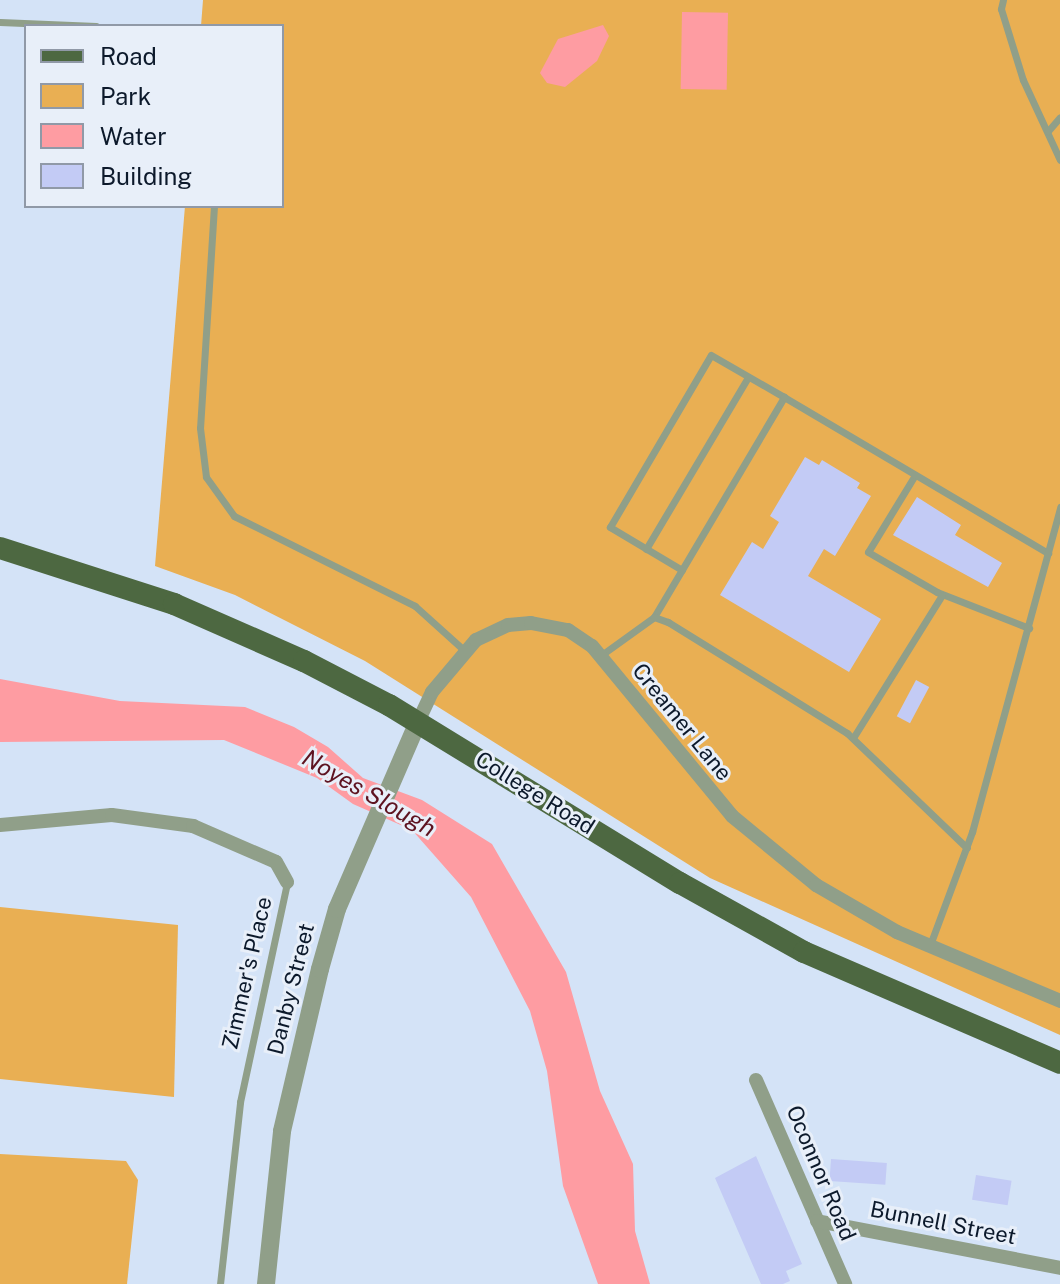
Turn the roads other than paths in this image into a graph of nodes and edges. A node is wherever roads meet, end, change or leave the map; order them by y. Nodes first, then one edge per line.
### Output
1 (1003, 0) edge
2 (0, 22) edge
3 (48, 24) edge
4 (1060, 117) edge
5 (1048, 131) junction
6 (1060, 160) edge
7 (214, 208) edge
8 (748, 377) junction
9 (784, 397) junction
10 (915, 475) junction
11 (1060, 507) edge
12 (0, 548) edge
13 (646, 549) junction
14 (1048, 553) junction
15 (682, 570) junction
16 (942, 595) junction
17 (654, 617) junction
18 (1029, 628) junction
19 (465, 651) junction
20 (600, 656) junction
21 (418, 722) junction
22 (853, 738) junction
23 (0, 825) edge
24 (967, 848) junction
25 (287, 882) joint
26 (930, 945) junction
27 (1060, 1001) edge
28 (1060, 1063) edge
29 (756, 1080) dead end
30 (817, 1221) junction
31 (1060, 1268) edge
32 (220, 1284) edge
33 (266, 1284) edge
34 (845, 1284) edge

1 - 5 lane
2 - 3 lane
4 - 5 lane
5 - 6 lane
7 - 19 lane
8 - 9 lane
8 - 13 lane
8 - 13 lane
9 - 10 lane
9 - 15 lane
10 - 14 lane
10 - 16 lane
11 - 14 lane
12 - 21 main road, College Road
13 - 15 lane
14 - 18 lane
15 - 17 lane
16 - 18 lane
16 - 22 lane
17 - 20 lane
17 - 22 lane
18 - 24 lane
19 - 20 street, Creamer Lane
19 - 21 street, Creamer Lane
20 - 26 street, Creamer Lane
21 - 28 main road, College Road
21 - 33 street, Danby Street
22 - 24 lane
23 - 25 street, Zimmer's Place
24 - 26 lane
25 - 32 lane, Zimmer's Place
26 - 27 street, Creamer Lane
29 - 30 street, Oconnor Road
30 - 31 street, Bunnell Street
30 - 34 street, Oconnor Road

